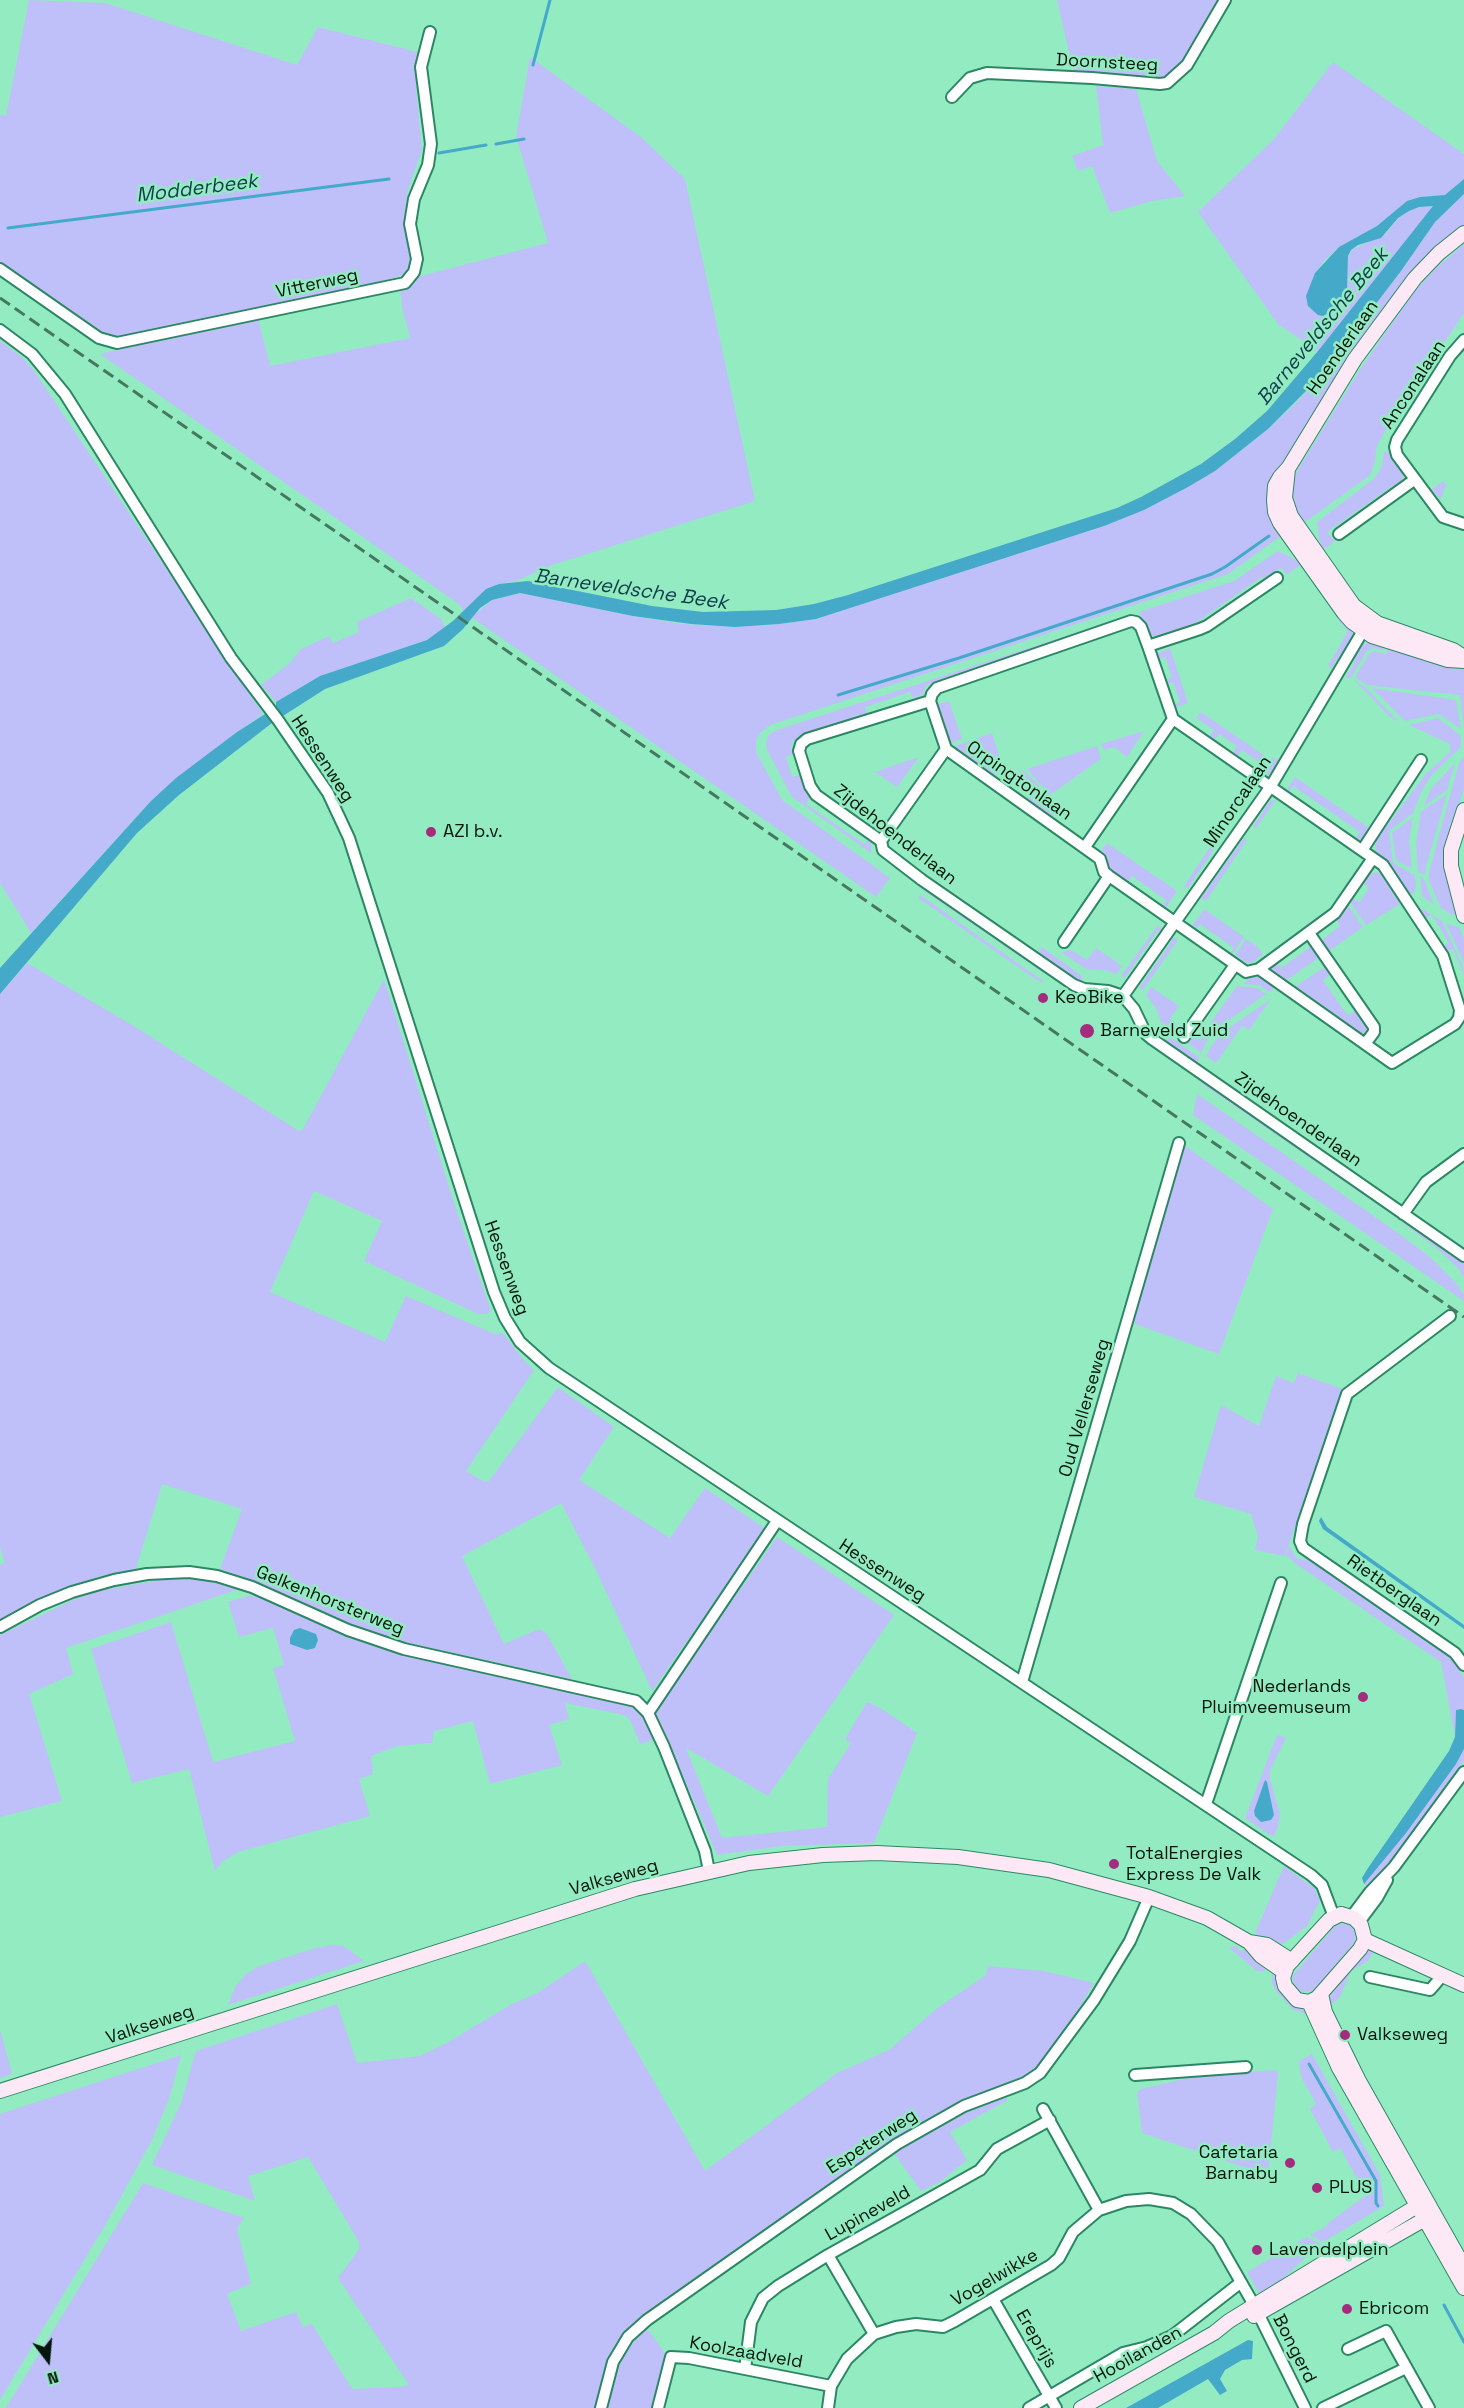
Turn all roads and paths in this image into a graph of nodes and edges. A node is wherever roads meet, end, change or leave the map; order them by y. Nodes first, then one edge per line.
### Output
1 (1225, 0) edge
2 (430, 32) dead end
3 (952, 97) dead end
4 (1464, 233) edge
5 (0, 268) edge
6 (0, 330) edge
7 (1464, 339) edge
8 (1414, 480) junction
9 (1464, 524) edge
10 (1339, 534) dead end
11 (1277, 578) dead end
12 (1367, 625) junction
13 (1148, 646) junction
14 (1464, 657) edge
15 (1464, 662) edge
16 (930, 700) junction
17 (1173, 719) junction
18 (946, 749) junction
19 (1421, 760) dead end
20 (1271, 786) junction
21 (1464, 810) edge
22 (881, 841) junction
23 (1085, 847) junction
24 (1363, 849) junction
25 (1373, 858) junction
26 (1109, 876) junction
27 (1464, 916) edge
28 (1175, 921) junction
29 (1309, 933) junction
30 (1064, 942) dead end
31 (1235, 964) junction
32 (1259, 969) junction
33 (1123, 996) junction
34 (1184, 1037) dead end
35 (1365, 1044) junction
36 (1179, 1143) dead end
37 (1464, 1154) edge
38 (1403, 1214) junction
39 (1464, 1256) edge
40 (1450, 1316) dead end
41 (777, 1521) junction
42 (1281, 1583) dead end
43 (0, 1627) edge
44 (1464, 1665) edge
45 (1022, 1682) junction
46 (648, 1713) junction
47 (1464, 1772) edge
48 (1206, 1804) junction
49 (709, 1871) junction
50 (1149, 1897) junction
51 (1334, 1917) junction
52 (1355, 1919) junction
53 (1365, 1940) junction
54 (1288, 1967) junction
55 (1442, 1976) junction
56 (1370, 1977) dead end
57 (1464, 1985) edge
58 (1315, 1998) junction
59 (1246, 2067) dead end
60 (1135, 2075) dead end
61 (0, 2091) edge
62 (1043, 2109) dead end
63 (1050, 2120) junction
64 (1099, 2210) junction
65 (1424, 2211) junction
66 (828, 2254) junction
67 (1464, 2267) edge
68 (1240, 2283) junction
69 (1464, 2288) edge
70 (993, 2299) junction
71 (1256, 2309) junction
72 (873, 2334) junction
73 (1348, 2349) dead end
74 (1406, 2368) junction
75 (745, 2369) junction
76 (831, 2386) junction
77 (1049, 2396) junction
78 (601, 2408) edge
79 (658, 2408) edge
80 (828, 2408) edge
81 (1029, 2408) edge
82 (1056, 2408) edge
83 (1081, 2408) edge
84 (1305, 2408) edge
85 (1323, 2408) edge
86 (1429, 2408) edge

1 - 3 street, Doornsteeg
2 - 5 street, Vitterweg
4 - 12 main road, Hoenderlaan
6 - 41 street, Hessenweg
7 - 8 street, Anconalaan
8 - 9 street, Anconalaan
8 - 10 street
11 - 13 street
12 - 14 main road
12 - 15 main road
12 - 20 street, Minorcalaan
13 - 16 street, Zijdehoenderlaan
13 - 17 street
16 - 18 street, Orpingtonlaan
16 - 22 street, Zijdehoenderlaan
17 - 20 street
17 - 23 street
18 - 22 street
18 - 23 street, Orpingtonlaan
19 - 24 street
20 - 24 street
20 - 28 street, Minorcalaan
21 - 27 main road
22 - 33 street, Zijdehoenderlaan
23 - 26 street, Orpingtonlaan
24 - 25 street
25 - 29 street
25 - 35 street
26 - 28 street, Orpingtonlaan
26 - 30 street
28 - 31 street, Orpingtonlaan
28 - 33 street, Minorcalaan
29 - 32 street
29 - 35 street
31 - 32 street
31 - 34 street
32 - 35 street
33 - 38 street, Zijdehoenderlaan
36 - 45 street, Oud Vellerseweg
37 - 38 street
38 - 39 street, Zijdehoenderlaan
40 - 44 street, Rietberglaan
41 - 45 street, Hessenweg
41 - 46 street
42 - 48 street
43 - 46 street, Gelkenhorsterweg
45 - 48 street, Hessenweg
46 - 49 street
47 - 52 street
48 - 51 street, Hessenweg
49 - 50 main road, Valkseweg
49 - 61 main road, Valkseweg
50 - 54 main road, Valkseweg
50 - 78 street, Espeterweg
51 - 52 main road
51 - 54 main road
52 - 53 main road
53 - 55 main road
53 - 58 main road
54 - 58 main road
55 - 56 street
55 - 57 main road
58 - 65 main road
59 - 60 street
62 - 63 street
63 - 64 street
63 - 66 street, Lupineveld
64 - 68 street, Vogelwikke
64 - 70 street, Vogelwikke
65 - 67 main road
65 - 69 main road
65 - 71 main road, Hooilanden
66 - 72 street
66 - 75 street, Lupineveld
68 - 71 street, Vogelwikke
68 - 77 street, Ereprijs
70 - 72 street, Vogelwikke
70 - 77 street, Ereprijs
71 - 83 main road, Hooilanden
71 - 84 street, Bongerd
72 - 76 street, Vogelwikke
73 - 74 street
74 - 85 street
74 - 86 street
75 - 76 street, Koolzaadveld
75 - 79 street, Koolzaadveld
76 - 80 street, Vogelwikke
77 - 81 street, Ereprijs
77 - 82 street, Ereprijs

